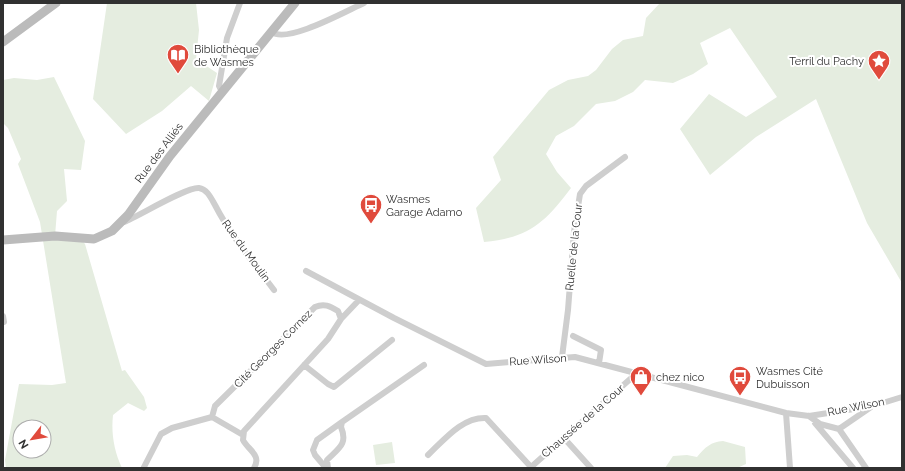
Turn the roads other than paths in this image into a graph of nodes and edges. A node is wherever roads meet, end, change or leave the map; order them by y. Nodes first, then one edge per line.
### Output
1 (56, 3) edge
2 (240, 3) edge
3 (296, 3) edge
4 (364, 3) edge
5 (272, 32) junction
6 (3, 42) edge
7 (222, 92) junction
8 (625, 157) dead end
9 (120, 224) junction
10 (3, 240) edge
11 (306, 271) dead end
12 (274, 290) dead end
13 (359, 300) junction
14 (341, 319) junction
15 (573, 336) dead end
16 (392, 340) dead end
17 (562, 357) junction
18 (599, 364) junction
19 (304, 365) junction
20 (424, 365) dead end
21 (637, 373) junction
22 (902, 397) edge
23 (873, 406) junction
24 (786, 413) junction
25 (809, 416) junction
26 (212, 417) junction
27 (342, 422) junction
28 (839, 429) junction
29 (243, 436) junction
30 (563, 437) junction
31 (428, 455) dead end
32 (144, 467) dead end
33 (254, 468) edge
34 (327, 468) edge
35 (530, 468) edge
36 (591, 468) edge
37 (790, 468) edge
38 (853, 468) edge
39 (866, 468) edge

1 - 6 street
2 - 7 street
3 - 5 street, Rue des Alliés
4 - 5 street
5 - 7 street, Rue des Alliés
7 - 9 street, Rue des Alliés
8 - 17 street, Ruelle de la Cour
9 - 10 street, Rue des Alliés
9 - 12 street, Rue du Moulin
11 - 13 street, Rue Wilson
13 - 14 street
13 - 17 street, Rue Wilson
14 - 19 street
14 - 26 street, Cité Georges Cornez
15 - 18 street
16 - 19 street
17 - 18 street, Rue Wilson
18 - 21 street, Rue Wilson
19 - 29 street
20 - 27 street
21 - 24 street, Rue Wilson
21 - 30 street, Chaussée de la Cour
22 - 23 street, Rue Wilson
23 - 25 street, Rue Wilson
23 - 28 street
24 - 25 street, Rue Wilson
24 - 37 street
25 - 28 street
25 - 38 street
26 - 29 street
26 - 32 street
27 - 34 street
27 - 34 street
28 - 39 street
29 - 33 street
30 - 35 street, Chaussée de la Cour
30 - 36 street
31 - 35 street

